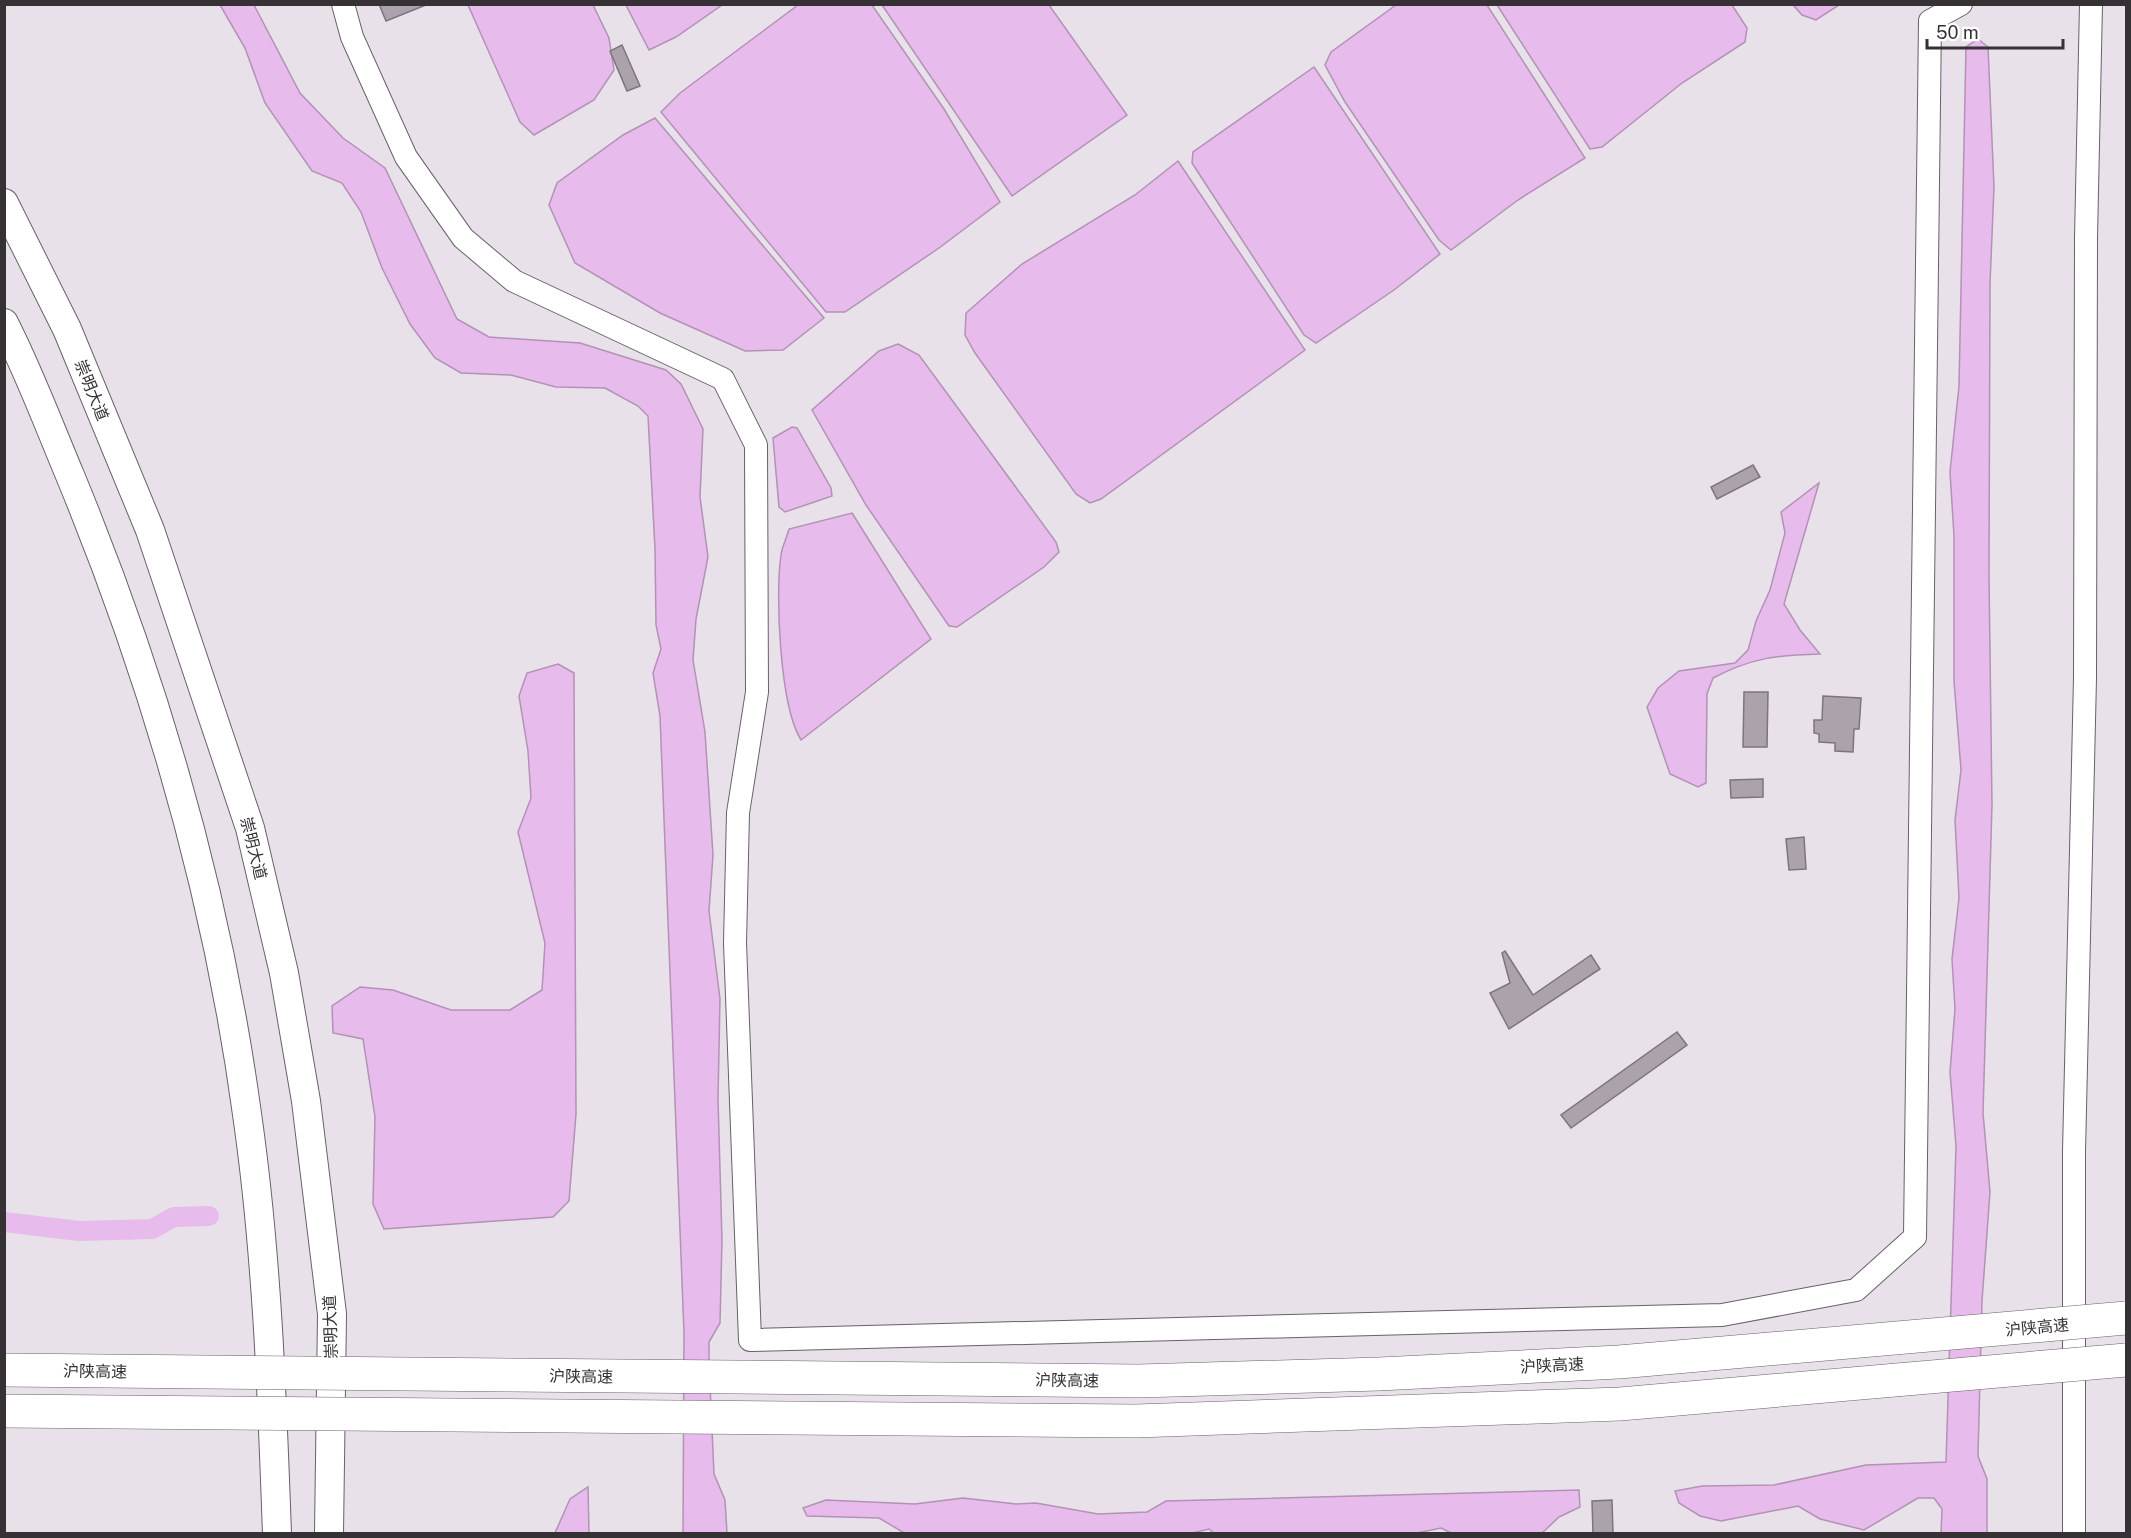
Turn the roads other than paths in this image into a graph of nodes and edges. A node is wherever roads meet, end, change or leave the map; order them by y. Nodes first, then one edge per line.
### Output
1 (343, 4) edge
2 (1961, 4) edge
3 (2091, 4) edge
4 (4, 203) edge
5 (4, 323) edge
6 (2127, 1318) edge
7 (2127, 1360) edge
8 (4, 1370) edge
9 (4, 1411) edge
10 (277, 1533) edge
11 (329, 1533) edge
12 (2074, 1533) edge

1 - 2 street
3 - 12 street
4 - 11 main road, 崇明大道
5 - 10 main road
6 - 8 highway, 沪陕高速, bridge
7 - 9 highway, bridge

